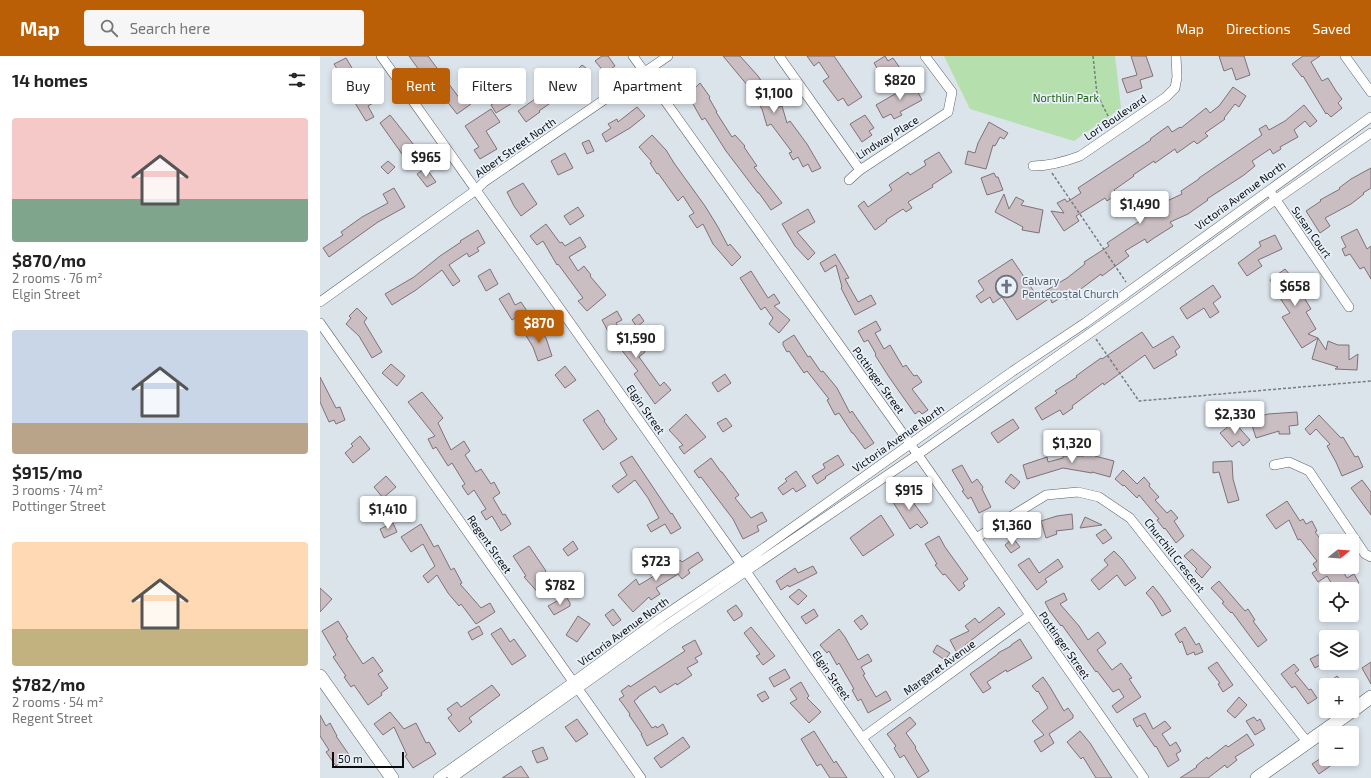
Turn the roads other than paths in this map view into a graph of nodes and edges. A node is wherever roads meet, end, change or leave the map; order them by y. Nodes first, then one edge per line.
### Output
1 (381, 56) edge
2 (633, 56) edge
3 (668, 56) edge
4 (779, 56) edge
5 (925, 56) edge
6 (1176, 56) edge
7 (1345, 56) edge
8 (641, 68) edge
9 (651, 68) edge
10 (1371, 92) edge
11 (599, 104) edge
12 (666, 104) edge
13 (1371, 117) edge
14 (1371, 133) edge
15 (1033, 166) dead end
16 (860, 170) junction
17 (849, 180) dead end
18 (476, 190) junction
19 (1268, 190) junction
20 (1275, 200) junction
21 (1130, 289) junction
22 (1137, 300) junction
23 (320, 302) edge
24 (1349, 307) dead end
25 (320, 323) edge
26 (911, 444) junction
27 (917, 455) junction
28 (1274, 465) dead end
29 (976, 538) junction
30 (1371, 557) edge
31 (744, 568) junction
32 (1030, 616) junction
33 (320, 676) edge
34 (575, 685) junction
35 (1371, 697) edge
36 (1359, 706) edge
37 (1342, 718) edge
38 (862, 738) junction
39 (497, 740) junction
40 (1308, 742) junction
41 (392, 778) edge
42 (438, 778) edge
43 (452, 778) edge
44 (642, 778) edge
45 (890, 778) edge
46 (1144, 778) edge
47 (1257, 778) edge

1 - 18 street, Elgin Street
2 - 8 street, Pottinger Street
3 - 9 street, Albert Street North
4 - 16 street, Lindway Place
5 - 16 street, Lindway Place
6 - 15 street, Lori Boulevard
7 - 10 street
11 - 18 street, Albert Street North
12 - 26 street, Pottinger Street
13 - 19 street, Victoria Avenue North
14 - 20 street, Victoria Avenue North
16 - 17 street
18 - 23 street, Albert Street North
18 - 31 street, Elgin Street
19 - 20 street, Susan Court
19 - 21 street, Victoria Avenue North
20 - 22 street, Victoria Avenue North
20 - 24 street, Susan Court
21 - 22 street
21 - 26 street, Victoria Avenue North
22 - 27 street, Victoria Avenue North
25 - 34 street, Regent Street
26 - 27 street, Pottinger Street
26 - 31 street, Victoria Avenue North
27 - 29 street, Pottinger Street
27 - 31 street, Victoria Avenue North
28 - 30 street
29 - 32 street, Pottinger Street
29 - 40 street, Churchill Crescent
31 - 34 street, Victoria Avenue North
31 - 38 street, Elgin Street
32 - 38 street, Margaret Avenue
32 - 46 street, Pottinger Street
33 - 41 street
34 - 39 street, Victoria Avenue North
34 - 44 street, Regent Street
35 - 36 street
37 - 40 street
38 - 45 street, Elgin Street
39 - 42 street, Victoria Avenue North
39 - 43 street, Victoria Avenue North
40 - 47 street

